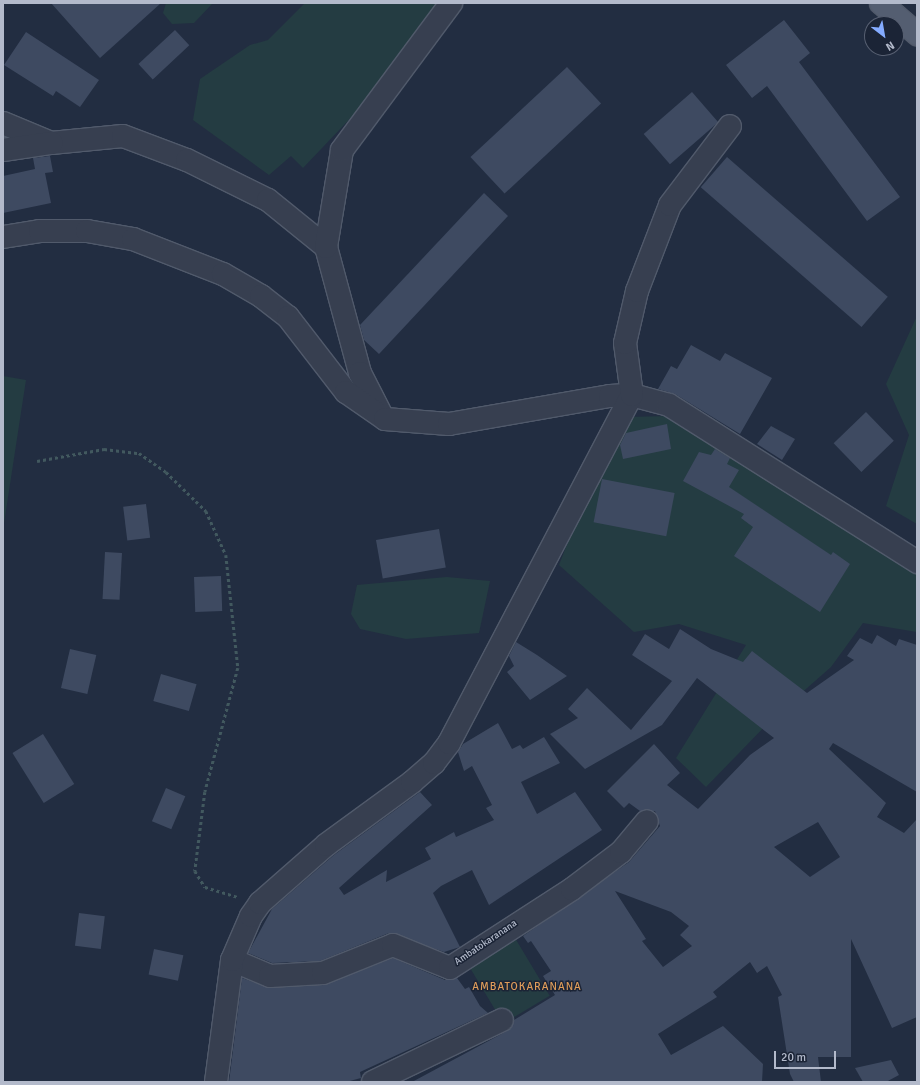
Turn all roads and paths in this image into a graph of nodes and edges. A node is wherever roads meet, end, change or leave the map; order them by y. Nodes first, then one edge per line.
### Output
1 (451, 3) edge
2 (881, 3) edge
3 (917, 34) edge
4 (3, 122) edge
5 (730, 126) dead end
6 (51, 143) junction
7 (3, 150) edge
8 (3, 237) edge
9 (326, 247) junction
10 (632, 395) junction
11 (385, 419) junction
12 (37, 461) dead end
13 (917, 562) edge
14 (647, 821) dead end
15 (260, 903) junction
16 (232, 960) junction
17 (502, 1020) dead end
18 (216, 1082) edge
19 (373, 1082) edge

1 - 9 street
2 - 3 main road
4 - 6 street
5 - 10 street
6 - 7 street
6 - 9 street
8 - 11 street
9 - 11 street
10 - 11 street
10 - 13 street
10 - 15 street
12 - 15 path
14 - 16 street, Ambatokaranana
15 - 16 street
16 - 18 street
17 - 19 street

